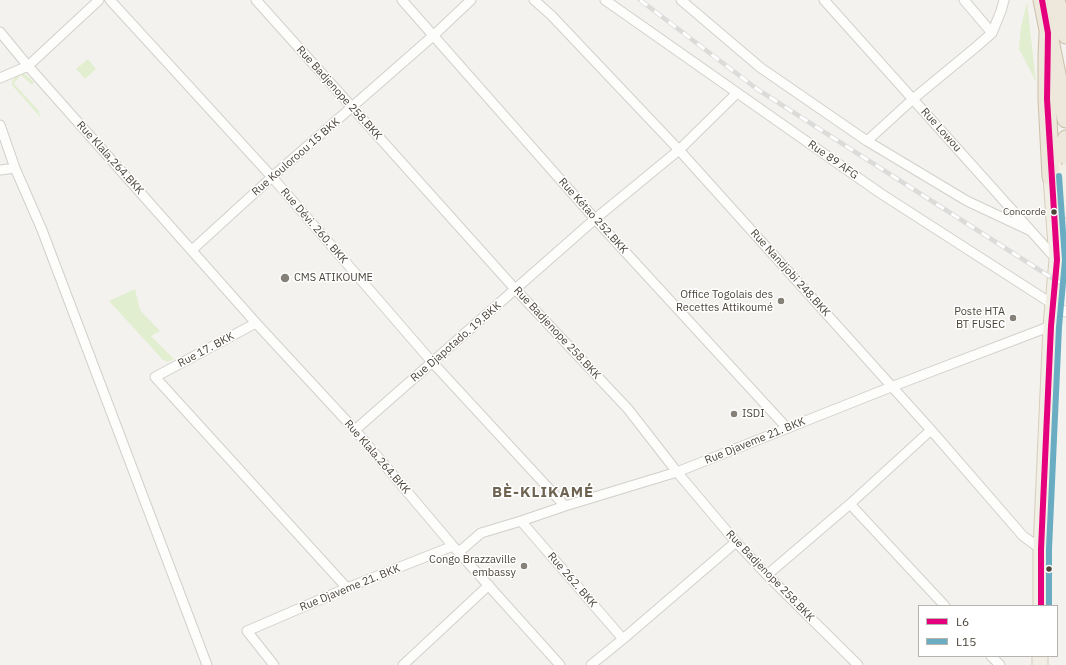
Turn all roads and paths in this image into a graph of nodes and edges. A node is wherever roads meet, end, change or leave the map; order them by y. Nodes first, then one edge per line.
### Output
1 (99, 0) edge
2 (110, 0) edge
3 (256, 0) edge
4 (402, 0) edge
5 (471, 0) edge
6 (534, 0) edge
7 (605, 0) edge
8 (681, 0) edge
9 (824, 0) edge
10 (964, 0) edge
11 (1004, 0) edge
12 (1042, 0) edge
13 (1056, 0) edge
14 (0, 32) edge
15 (992, 33) junction
16 (1048, 33) junction
17 (434, 35) junction
18 (1066, 35) edge
19 (28, 66) junction
20 (2, 78) edge
21 (737, 93) junction
22 (913, 99) junction
23 (352, 107) junction
24 (1066, 119) edge
25 (0, 125) edge
26 (867, 141) junction
27 (1065, 148) edge
28 (679, 150) junction
29 (15, 168) junction
30 (0, 170) edge
31 (1058, 174) edge
32 (272, 177) junction
33 (595, 219) junction
34 (1031, 232) junction
35 (192, 250) junction
36 (1057, 260) junction
37 (516, 290) junction
38 (1060, 309) edge
39 (256, 323) junction
40 (1051, 326) junction
41 (432, 362) junction
42 (891, 387) junction
43 (787, 428) junction
44 (354, 430) junction
45 (931, 430) junction
46 (677, 472) junction
47 (850, 504) junction
48 (565, 506) junction
49 (521, 521) junction
50 (736, 542) junction
51 (456, 549) junction
52 (1042, 549) junction
53 (767, 575) junction
54 (489, 586) junction
55 (347, 588) junction
56 (944, 605) edge
57 (1041, 605) edge
58 (623, 639) junction
59 (992, 657) edge
60 (207, 665) edge
61 (274, 665) edge
62 (403, 665) edge
63 (560, 665) edge
64 (591, 665) edge
65 (858, 665) edge
66 (1000, 665) edge

1 - 19 street
2 - 32 street, Rue Dévi. 260. BKK
3 - 23 street, Rue Badjenope 258.BKK
4 - 17 street, Rue Kétao 252.BKK
5 - 17 street, Rue Kouloroou 15 BKK
6 - 28 street, Rue Nandjobi 248.BKK
7 - 21 street, Rue 89 AFG
8 - 26 street
9 - 22 street, Rue Lowou
10 - 15 street
11 - 15 street
12 - 16 highway
13 - 18 highway
14 - 19 street, Rue Klala,264.BKK
15 - 22 street
16 - 24 highway
16 - 31 highway
17 - 23 street, Rue Kouloroou 15 BKK
17 - 33 street, Rue Kétao 252.BKK
19 - 20 street
19 - 35 street, Rue Klala,264.BKK
21 - 28 street, Rue Djapotado. 19.BKK
21 - 38 street, Rue 89 AFG
22 - 26 street
22 - 34 street, Rue Lowou
23 - 32 street, Rue Kouloroou 15 BKK
23 - 37 street, Rue Badjenope 258.BKK
25 - 29 street
26 - 34 street
27 - 31 main road
28 - 33 street, Rue Djapotado. 19.BKK
28 - 42 street, Rue Nandjobi 248.BKK
29 - 30 street
29 - 60 street
31 - 36 main road
32 - 35 street, Rue Kouloroou 15 BKK
32 - 41 street, Rue Dévi. 260. BKK
33 - 37 street, Rue Djapotado. 19.BKK
33 - 43 street, Rue Kétao 252.BKK
34 - 36 street, Rue Lowou
35 - 39 street, Rue Klala.264.BKK
36 - 38 main road
37 - 41 street, Rue Djapotado. 19.BKK
37 - 46 street, Rue Badjenope 258.BKK
38 - 40 main road
39 - 44 street, Rue Klala.264.BKK
39 - 55 street, Rue 17. BKK
40 - 42 street, Rue Djaveme 21. BKK
40 - 52 main road
41 - 44 street, Rue Djapotado. 19.BKK
41 - 48 street, Rue Dévi. 260. BKK
42 - 43 street, Rue Djaveme 21. BKK
42 - 45 street, Rue Nandjobi 248.BKK
43 - 46 street, Rue Djaveme 21. BKK
44 - 51 street, Rue Klala.264.BKK
45 - 47 street
45 - 52 street, Rue Nandjobi 248.BKK
46 - 48 street, Rue Djaveme 21. BKK
46 - 50 street, Rue Badjenope 258.BKK
47 - 53 street
47 - 56 street
48 - 49 street, Rue Djaveme 21. BKK
49 - 51 street, Rue Djaveme 21. BKK
49 - 58 street, Rue 262. BKK
50 - 53 street, Rue Badjenope 258.BKK
50 - 58 street
51 - 54 street, Rue Klala.264.BKK
51 - 55 street, Rue Djaveme 21. BKK
52 - 57 main road
53 - 65 street, Rue Badjenope 258.BKK
54 - 62 street
54 - 63 street, Rue Klala.264.BKK
55 - 61 street, Rue Djaveme 21. BKK
58 - 64 street
59 - 66 street

